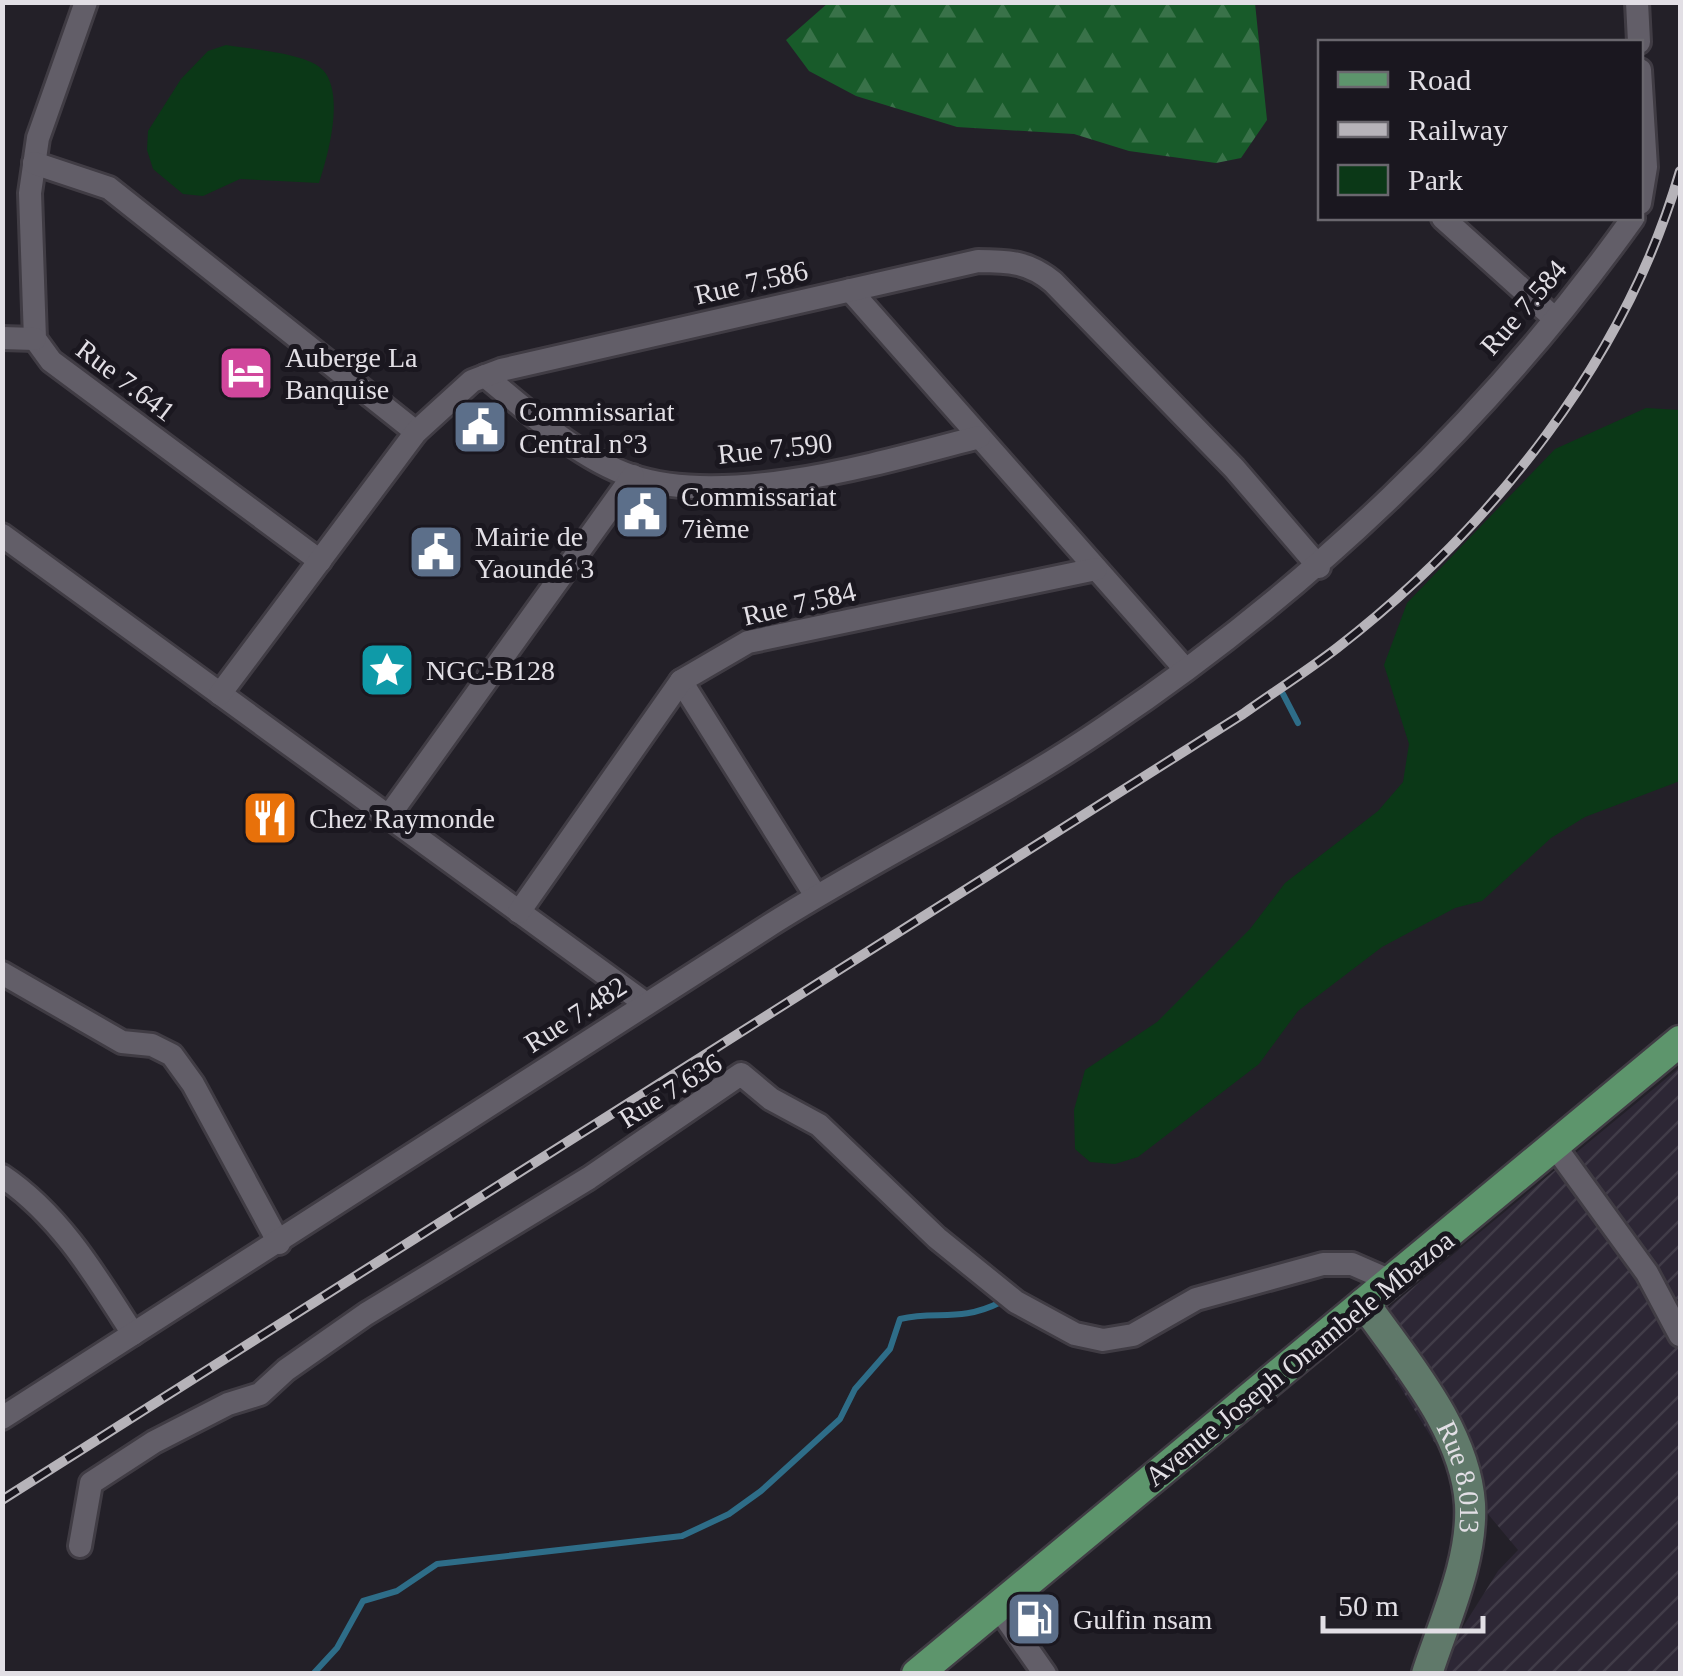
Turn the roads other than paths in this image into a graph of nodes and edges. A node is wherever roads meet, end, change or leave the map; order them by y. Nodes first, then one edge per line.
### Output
1 (86, 2) edge
2 (1637, 2) edge
3 (1639, 40) edge
4 (1643, 118) edge
5 (34, 163) junction
6 (1643, 185) edge
7 (1445, 220) edge
8 (1631, 220) edge
9 (850, 290) junction
10 (1554, 318) junction
11 (2, 338) edge
12 (35, 339) junction
13 (485, 376) junction
14 (416, 432) junction
15 (979, 436) junction
16 (632, 476) junction
17 (2, 534) edge
18 (320, 561) junction
19 (1318, 567) junction
20 (1096, 569) junction
21 (1184, 669) junction
22 (681, 681) junction
23 (220, 694) junction
24 (388, 817) junction
25 (816, 896) junction
26 (519, 912) junction
27 (2, 973) edge
28 (646, 1004) junction
29 (1680, 1041) edge
30 (1556, 1148) junction
31 (2, 1176) edge
32 (279, 1243) junction
33 (1391, 1281) junction
34 (1364, 1303) junction
35 (134, 1334) junction
36 (1680, 1335) edge
37 (2, 1418) edge
38 (80, 1546) dead end
39 (998, 1606) junction
40 (918, 1674) edge
41 (1045, 1674) edge
42 (1426, 1674) edge

1 - 5 street, Rue 7.641
2 - 3 street
4 - 6 street
5 - 12 street, Rue 7.641
5 - 14 street
7 - 10 street
8 - 10 street, Rue 7.584
9 - 13 street, Rue 7.586
9 - 15 street
9 - 19 street, Rue 7.586
10 - 19 street, Rue 7.584
11 - 12 street
12 - 18 street, Rue 7.641
13 - 14 street, Rue 7.586
13 - 16 street, Rue 7.590
14 - 18 street, Rue 7.586
15 - 16 street, Rue 7.590
15 - 20 street
16 - 24 street
17 - 23 street
18 - 23 street, Rue 7.586
19 - 21 street, Rue 7.584
20 - 21 street
20 - 22 street, Rue 7.584
21 - 25 street, Rue 7.482
22 - 25 street
22 - 26 street, Rue 7.584
23 - 24 street
24 - 26 street
25 - 28 street, Rue 7.482
26 - 28 street
27 - 32 street
28 - 32 street, Rue 7.482
29 - 30 main road, Avenue Joseph Onambele Mbazoa
30 - 33 main road, Avenue Joseph Onambele Mbazoa
30 - 36 street
31 - 35 street
32 - 35 street, Rue 7.482
33 - 34 main road, Avenue Joseph Onambele Mbazoa
33 - 38 street, Rue 7.636
34 - 39 main road, Avenue Joseph Onambele Mbazoa
34 - 42 street, Rue 8.013
35 - 37 street, Rue 7.482
39 - 40 main road, Avenue Joseph Onambele Mbazoa
39 - 41 street

